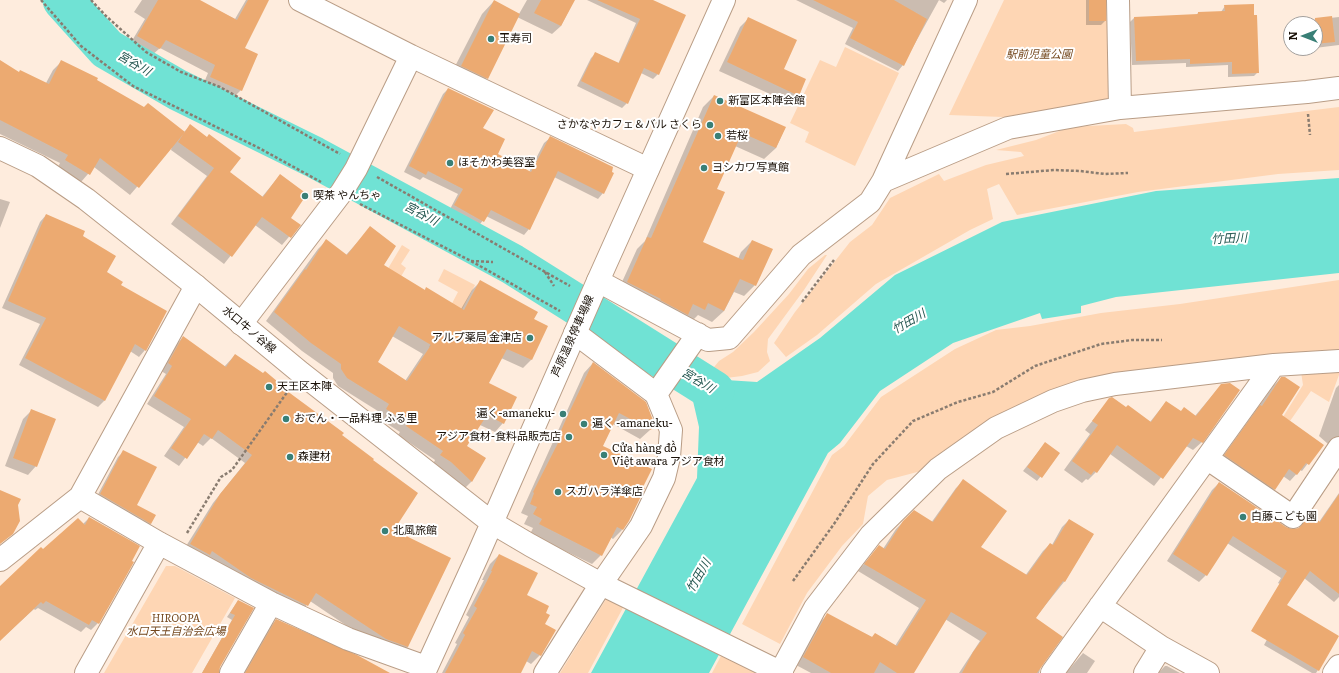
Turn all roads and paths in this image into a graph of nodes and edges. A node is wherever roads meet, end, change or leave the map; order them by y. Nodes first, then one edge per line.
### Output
1 (41, 0) edge
2 (91, 0) edge
3 (300, 0) edge
4 (724, 0) edge
5 (966, 0) edge
6 (1118, 0) edge
7 (411, 56) junction
8 (1339, 88) edge
9 (1120, 108) junction
10 (0, 148) edge
11 (344, 156) dead end
12 (648, 169) junction
13 (1128, 173) dead end
14 (1006, 174) dead end
15 (374, 175) dead end
16 (883, 181) junction
17 (341, 194) junction
18 (471, 261) junction
19 (493, 262) dead end
20 (545, 272) junction
21 (196, 286) junction
22 (554, 286) dead end
23 (570, 286) dead end
24 (594, 289) junction
25 (241, 324) junction
26 (571, 324) junction
27 (698, 334) junction
28 (1339, 361) edge
29 (1274, 365) junction
30 (301, 373) junction
31 (656, 394) junction
32 (1339, 448) edge
33 (1208, 459) junction
34 (80, 497) junction
35 (491, 522) junction
36 (168, 547) junction
37 (0, 560) edge
38 (601, 584) junction
39 (271, 603) junction
40 (1100, 606) junction
41 (1161, 647) junction
42 (1339, 666) edge
43 (425, 670) edge
44 (778, 671) edge
45 (86, 673) edge
46 (231, 673) edge
47 (545, 673) edge
48 (1052, 673) edge
49 (1145, 673) edge
50 (1208, 673) edge
51 (1334, 673) edge

1 - 17 path
2 - 11 path
3 - 7 street
4 - 12 street, 芦原温泉停車場線
5 - 16 street
6 - 9 street
7 - 12 street
7 - 17 street
8 - 9 street
9 - 16 street
10 - 21 street, 水口牛ノ谷線
12 - 24 street, 芦原温泉停車場線
13 - 14 path
15 - 20 path
16 - 27 street
17 - 18 path
17 - 25 street
18 - 19 path
18 - 26 path
20 - 22 path
20 - 23 path
21 - 25 street, 水口牛ノ谷線
21 - 34 street
24 - 26 street, 芦原温泉停車場線
24 - 27 street
25 - 30 street, 水口牛ノ谷線
26 - 31 street
26 - 35 street, 芦原温泉停車場線
27 - 31 street
28 - 29 street
29 - 33 street
29 - 44 street
30 - 35 street, 水口牛ノ谷線
30 - 36 path
31 - 38 street
32 - 33 street
33 - 40 street
34 - 36 street
34 - 37 street
35 - 38 street, 水口牛ノ谷線
35 - 43 street, 芦原温泉停車場線
36 - 39 street
36 - 45 street
38 - 44 street, 水口牛ノ谷線
38 - 47 street
39 - 43 street
39 - 46 street
40 - 41 street
40 - 48 street
41 - 49 street
41 - 50 street
42 - 51 street

